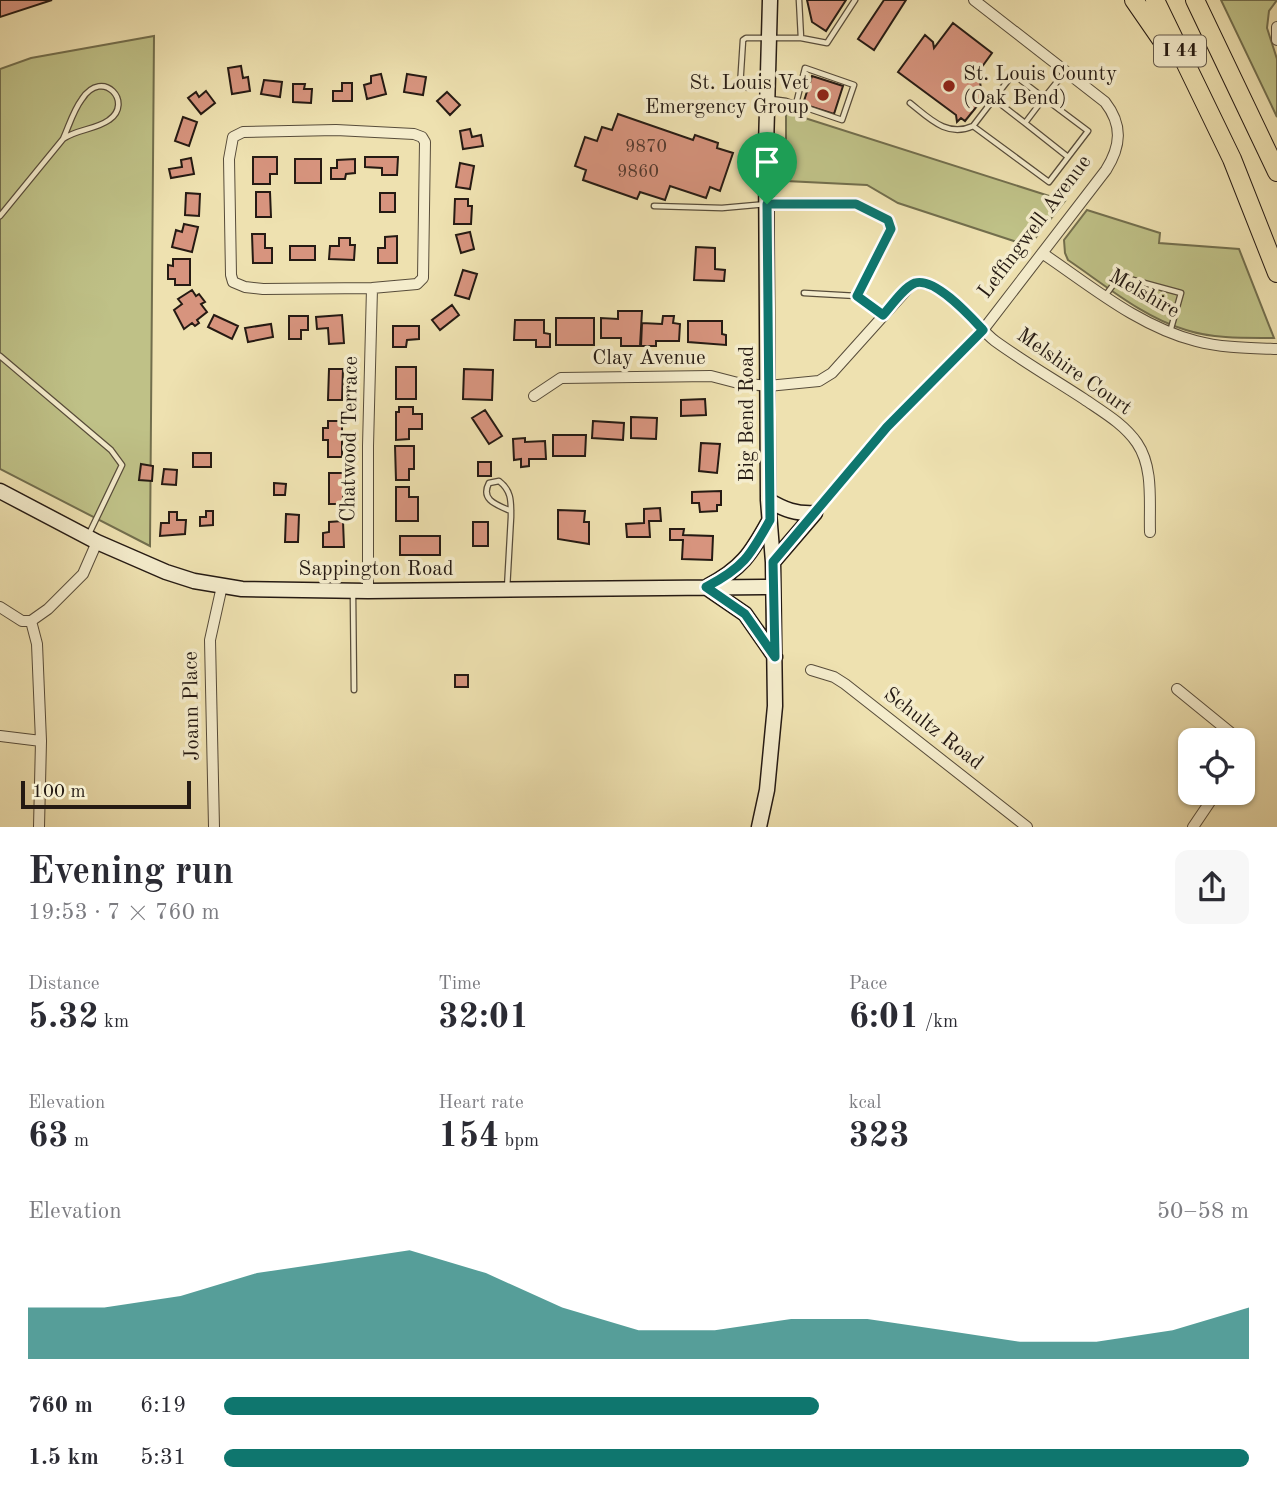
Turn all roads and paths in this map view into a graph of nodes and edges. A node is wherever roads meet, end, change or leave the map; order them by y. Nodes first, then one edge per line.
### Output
1 (770, 0) edge
2 (799, 0) edge
3 (855, 0) edge
4 (974, 0) edge
5 (1134, 0) edge
6 (1155, 0) edge
7 (1195, 0) edge
8 (1277, 27) edge
9 (768, 37) junction
10 (801, 38) junction
11 (1277, 40) edge
12 (1065, 71) junction
13 (767, 94) junction
14 (1044, 98) junction
15 (994, 99) junction
16 (1204, 102) junction
17 (910, 103) dead end
18 (796, 104) junction
19 (1025, 123) junction
20 (973, 126) junction
21 (63, 139) junction
22 (1068, 157) junction
23 (1277, 172) edge
24 (767, 204) junction
25 (654, 206) dead end
26 (0, 216) edge
27 (1042, 253) junction
28 (1277, 273) edge
29 (372, 288) junction
30 (804, 293) dead end
31 (857, 296) junction
32 (1105, 296) junction
33 (883, 315) junction
34 (983, 330) junction
35 (1170, 333) junction
36 (1277, 349) edge
37 (0, 356) edge
38 (768, 386) junction
39 (534, 396) dead end
40 (0, 491) edge
41 (768, 500) junction
42 (511, 511) junction
43 (815, 513) junction
44 (770, 520) junction
45 (1150, 531) dead end
46 (92, 540) junction
47 (773, 562) junction
48 (222, 586) junction
49 (706, 587) junction
50 (773, 587) junction
51 (508, 589) junction
52 (360, 591) junction
53 (0, 607) edge
54 (31, 621) junction
55 (775, 657) junction
56 (811, 670) dead end
57 (1177, 689) dead end
58 (354, 690) dead end
59 (1225, 728) edge
60 (0, 736) edge
61 (41, 741) junction
62 (1208, 805) edge
63 (38, 827) edge
64 (214, 827) edge
65 (759, 827) edge
66 (1027, 827) edge
67 (1193, 827) edge

1 - 9 main road, Big Bend Road
2 - 10 lane
3 - 10 lane
4 - 12 street
5 - 16 highway
6 - 16 highway, I 44
7 - 23 highway, I 44
8 - 11 street
9 - 10 lane
9 - 13 main road, Big Bend Road
9 - 13 lane
12 - 14 lane
12 - 27 street, Leffingwell Avenue
13 - 18 lane
13 - 24 main road, Big Bend Road
14 - 15 lane
14 - 19 lane
14 - 22 lane
15 - 19 lane
15 - 20 lane
16 - 28 highway, I 44
17 - 20 lane
18 - 18 lane
19 - 22 lane
20 - 22 lane
21 - 21 lane
21 - 26 lane
24 - 25 lane
24 - 31 lane
24 - 38 main road, Big Bend Road
27 - 32 street, Melshire
27 - 34 street, Leffingwell Avenue
29 - 29 street
29 - 52 street, Chatwood Terrace
30 - 31 lane
31 - 33 lane
32 - 35 street, Melshire
32 - 35 lane
33 - 34 street, Melshire Court
33 - 38 street, Clay Avenue
34 - 43 street, Leffingwell Avenue
34 - 45 street, Melshire Court
35 - 36 street, Melshire
37 - 46 lane
38 - 39 street, Clay Avenue
38 - 41 main road, Big Bend Road
40 - 46 main road, Sappington Road
41 - 43 main road
41 - 44 main road, Big Bend Road
42 - 42 lane
42 - 51 lane
43 - 47 main road, Leffingwell Avenue
44 - 47 main road, Big Bend Road
44 - 49 main road
46 - 48 main road, Sappington Road
46 - 54 street
47 - 50 main road, Big Bend Road
48 - 52 main road, Sappington Road
48 - 64 street, Joann Place
49 - 50 main road, Sappington Road
49 - 51 main road, Sappington Road
49 - 55 main road
50 - 55 main road, Big Bend Road
51 - 52 main road, Sappington Road
52 - 58 lane
53 - 54 street
54 - 61 street
55 - 65 main road, Big Bend Road
56 - 66 street, Schultz Road
57 - 59 street
60 - 61 street
61 - 63 street
62 - 67 street

